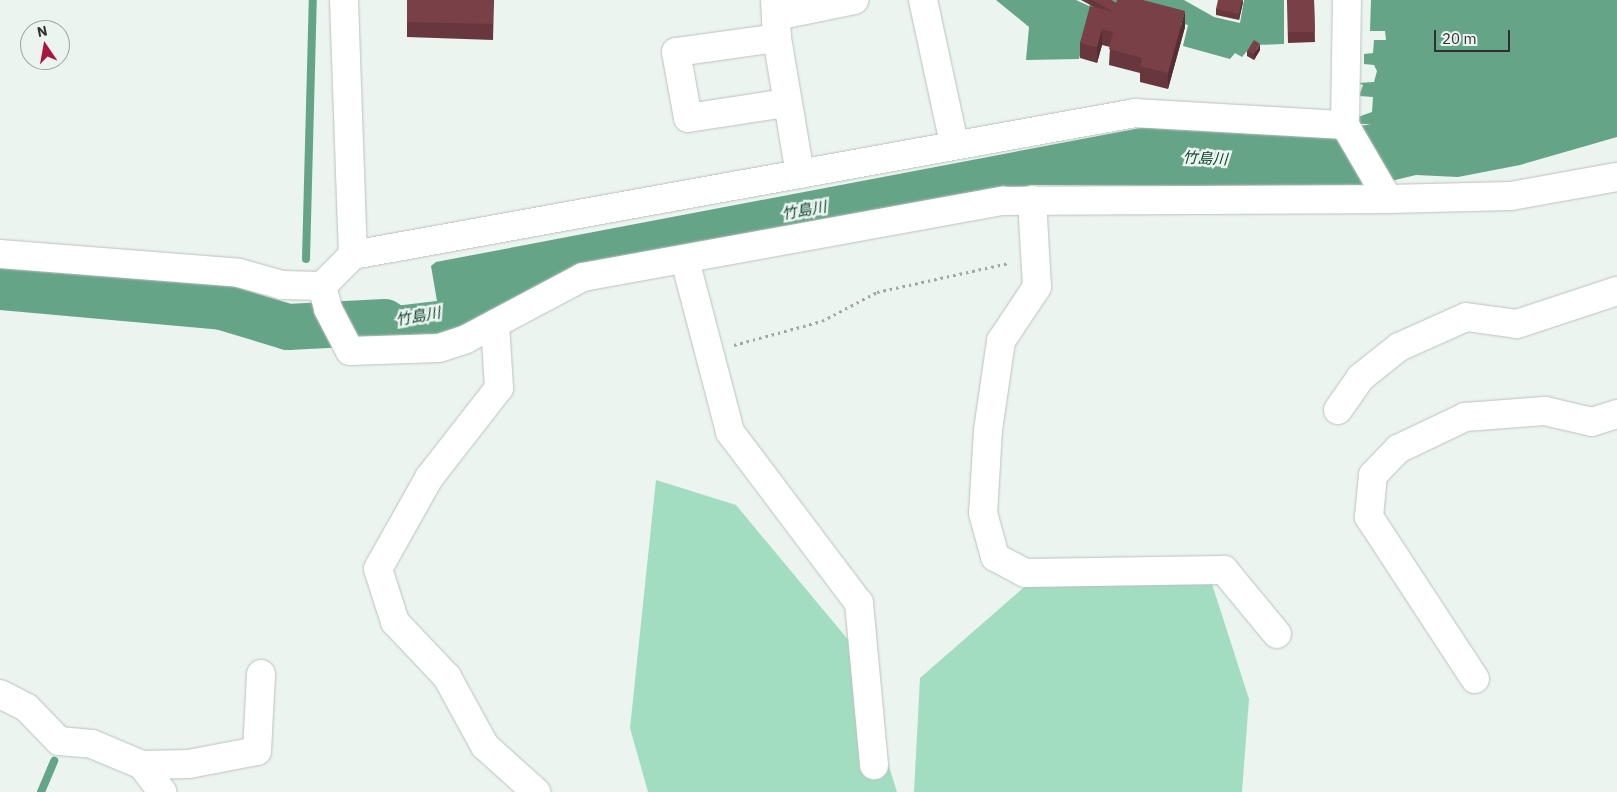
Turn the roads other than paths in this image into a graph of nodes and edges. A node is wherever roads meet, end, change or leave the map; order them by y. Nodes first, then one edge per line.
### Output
1 (344, 0) edge
2 (854, 0) edge
3 (923, 0) edge
4 (1347, 0) edge
5 (776, 18) edge
6 (786, 104) junction
7 (1347, 129) junction
8 (954, 143) junction
9 (800, 174) junction
10 (1617, 178) edge
11 (1386, 195) junction
12 (1032, 200) junction
13 (0, 254) edge
14 (354, 254) junction
15 (686, 260) junction
16 (1617, 291) edge
17 (325, 298) junction
18 (495, 324) junction
19 (1338, 410) dead end
20 (1617, 414) edge
21 (1277, 634) dead end
22 (261, 674) dead end
23 (1475, 679) dead end
24 (1, 691) edge
25 (142, 765) junction
26 (874, 765) dead end
27 (162, 792) edge
28 (536, 792) edge

1 - 14 street
2 - 5 street
3 - 8 street
4 - 7 street
5 - 6 street
5 - 6 street
6 - 9 street
7 - 8 street
7 - 11 street
8 - 9 street
9 - 14 street
10 - 11 street
11 - 12 street
12 - 15 street
12 - 21 street
13 - 17 street
14 - 17 street
15 - 18 street
15 - 26 street
16 - 19 street
17 - 18 street
18 - 28 street
20 - 23 street
22 - 25 street
24 - 25 street
25 - 27 street

